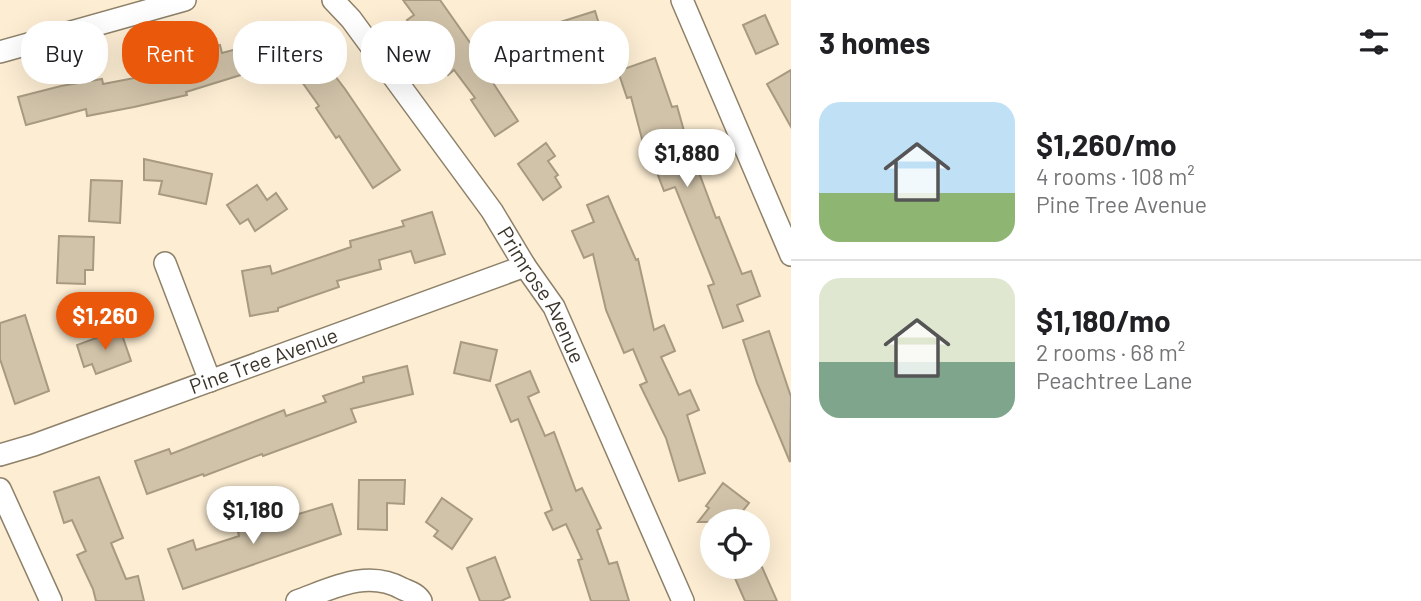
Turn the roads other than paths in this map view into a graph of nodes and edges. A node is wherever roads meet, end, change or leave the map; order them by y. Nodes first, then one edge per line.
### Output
1 (185, 0) edge
2 (333, 0) edge
3 (682, 0) edge
4 (129, 7) edge
5 (0, 52) edge
6 (783, 214) edge
7 (791, 255) edge
8 (164, 263) dead end
9 (525, 266) junction
10 (209, 381) junction
11 (0, 454) edge
12 (0, 489) edge
13 (51, 601) edge
14 (297, 601) edge
15 (421, 601) edge
16 (683, 601) edge

1 - 4 street
2 - 9 street, Primrose Avenue
3 - 6 street
4 - 5 street
6 - 7 street
8 - 10 street
9 - 10 street, Pine Tree Avenue
9 - 16 street, Primrose Avenue
10 - 11 street, Pine Tree Avenue
12 - 13 street
14 - 15 street

